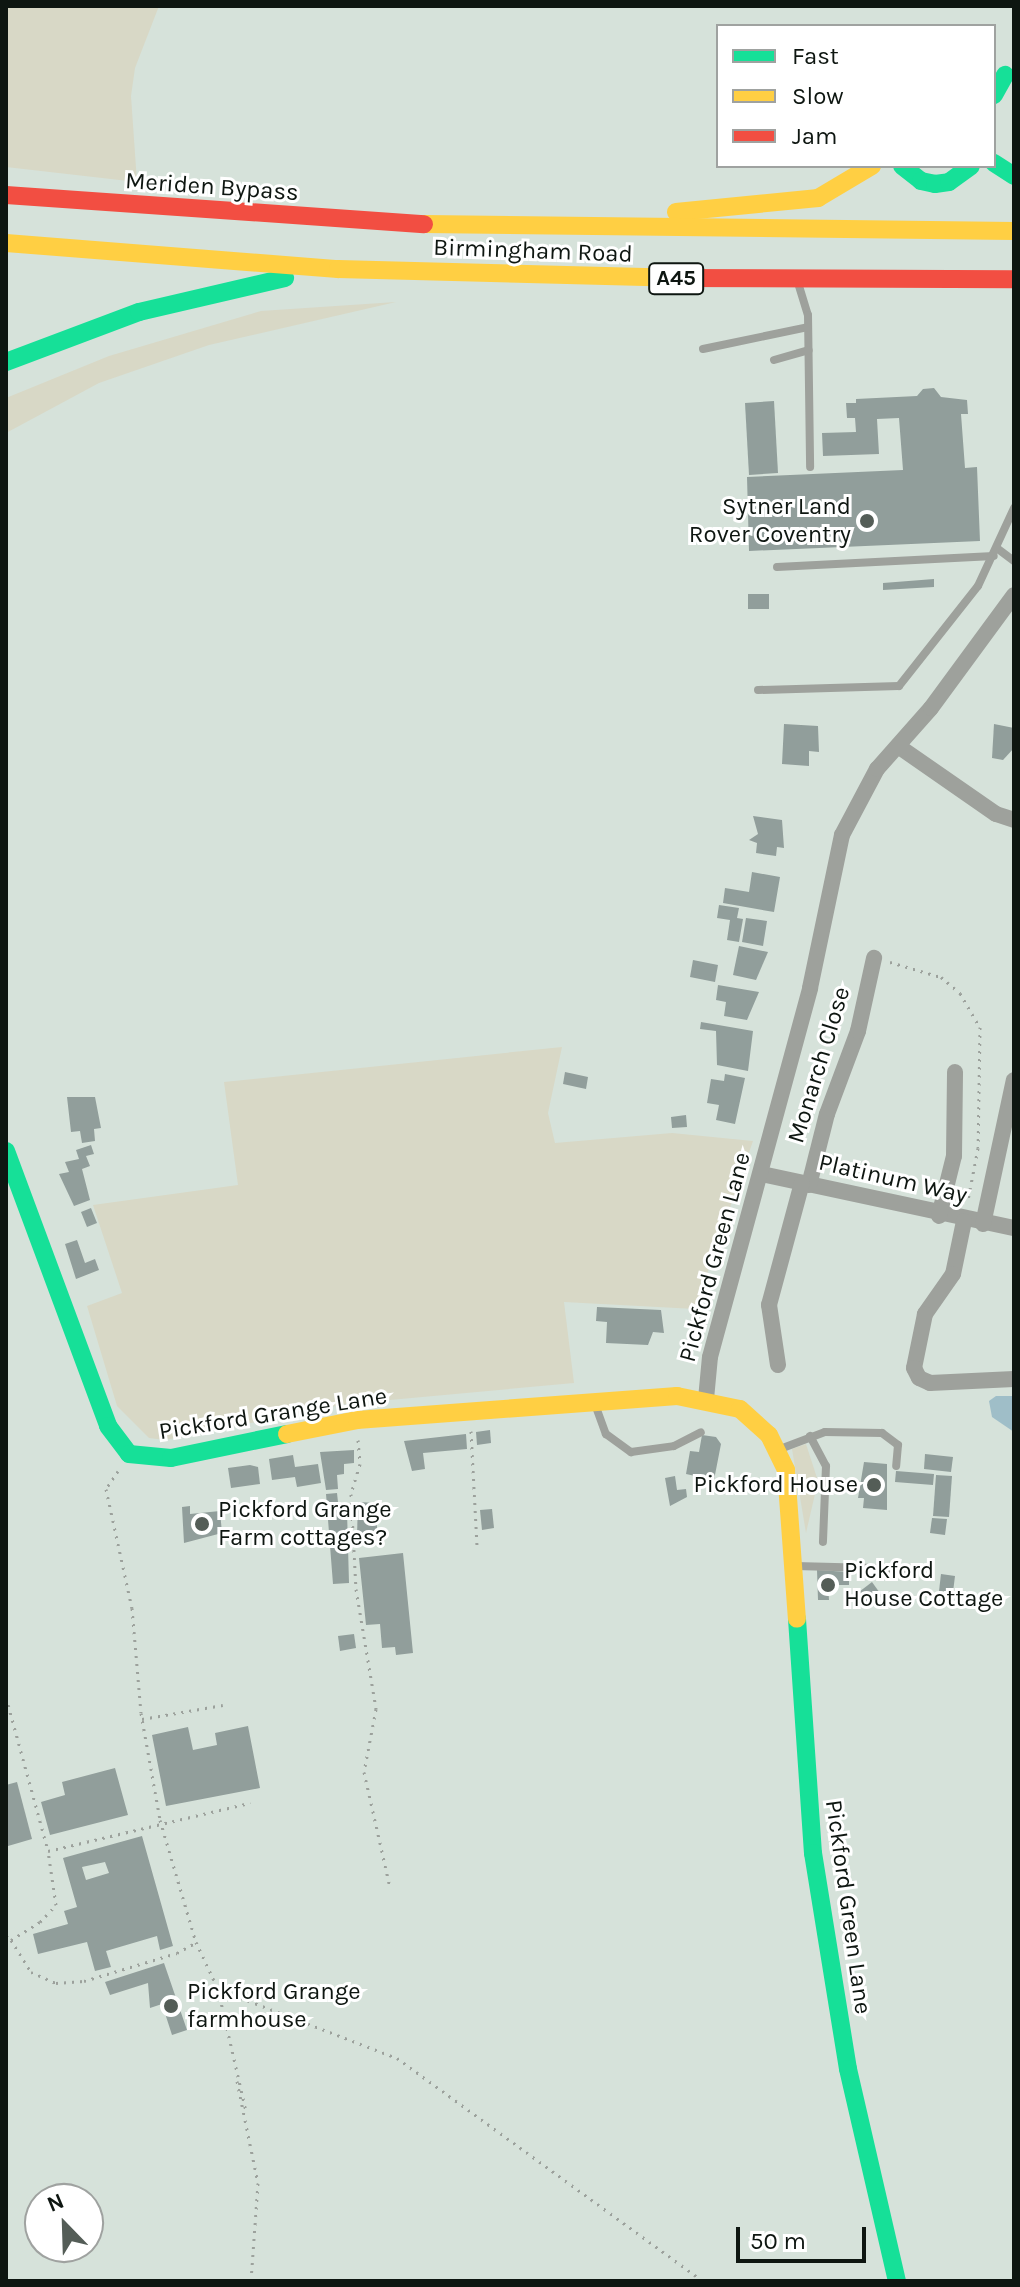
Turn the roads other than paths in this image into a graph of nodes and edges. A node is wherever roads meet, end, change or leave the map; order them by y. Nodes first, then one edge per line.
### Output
1 (996, 164) edge
2 (869, 168) edge
3 (905, 168) edge
4 (968, 168) edge
5 (1014, 176) edge
6 (6, 195) edge
7 (414, 224) joint
8 (458, 225) junction
9 (1014, 231) edge
10 (6, 243) edge
11 (338, 269) junction
12 (1014, 279) edge
13 (793, 281) junction
14 (808, 327) junction
15 (703, 349) dead end
16 (809, 350) junction
17 (774, 360) dead end
18 (6, 362) edge
19 (810, 467) dead end
20 (1014, 508) edge
21 (996, 552) junction
22 (1014, 561) edge
23 (777, 567) dead end
24 (1014, 595) edge
25 (758, 690) dead end
26 (898, 746) junction
27 (1014, 820) edge
28 (874, 958) road end
29 (955, 1072) dead end
30 (1014, 1080) edge
31 (1009, 1144) edge
32 (6, 1151) edge
33 (762, 1174) junction
34 (806, 1184) junction
35 (939, 1216) junction
36 (964, 1221) junction
37 (983, 1224) junction
38 (1014, 1228) edge
39 (778, 1365) dead end
40 (1014, 1379) edge
41 (706, 1399) junction
42 (595, 1402) junction
43 (701, 1432) dead end
44 (810, 1436) junction
45 (777, 1450) junction
46 (896, 1466) dead end
47 (823, 1542) dead end
48 (793, 1566) junction
49 (914, 1569) dead end
50 (897, 2281) edge

1 - 5 main road
2 - 8 main road
3 - 4 main road
6 - 7 main road, Meriden Bypass / A45
7 - 8 main road, Birmingham Road / A45
8 - 9 main road, Birmingham Road / A45
10 - 11 main road, A45
11 - 13 main road, Birmingham Road / A45
11 - 18 main road, A45
12 - 13 main road, Birmingham Road / A45
13 - 14 lane
14 - 15 lane
14 - 16 lane
16 - 17 lane
16 - 19 lane
20 - 21 lane
21 - 22 lane
21 - 23 lane
21 - 25 lane
24 - 26 street, Pickford Green Lane
26 - 27 street
26 - 33 street, Pickford Green Lane
28 - 34 street, Monarch Close
29 - 35 street
30 - 31 street
31 - 37 street
32 - 42 main road, Pickford Grange Lane
33 - 34 street, Platinum Way
33 - 41 street, Pickford Green Lane
34 - 35 street, Platinum Way
34 - 39 street, Monarch Close
35 - 36 street, Platinum Way
36 - 37 street, Platinum Way
36 - 40 street
37 - 38 street, Platinum Way
41 - 42 main road, Pickford Grange Lane
41 - 45 main road, Pickford Green Lane
42 - 43 lane
44 - 45 lane
44 - 46 lane
44 - 47 lane
45 - 48 main road, Pickford Green Lane
48 - 49 lane
48 - 50 main road, Pickford Green Lane

